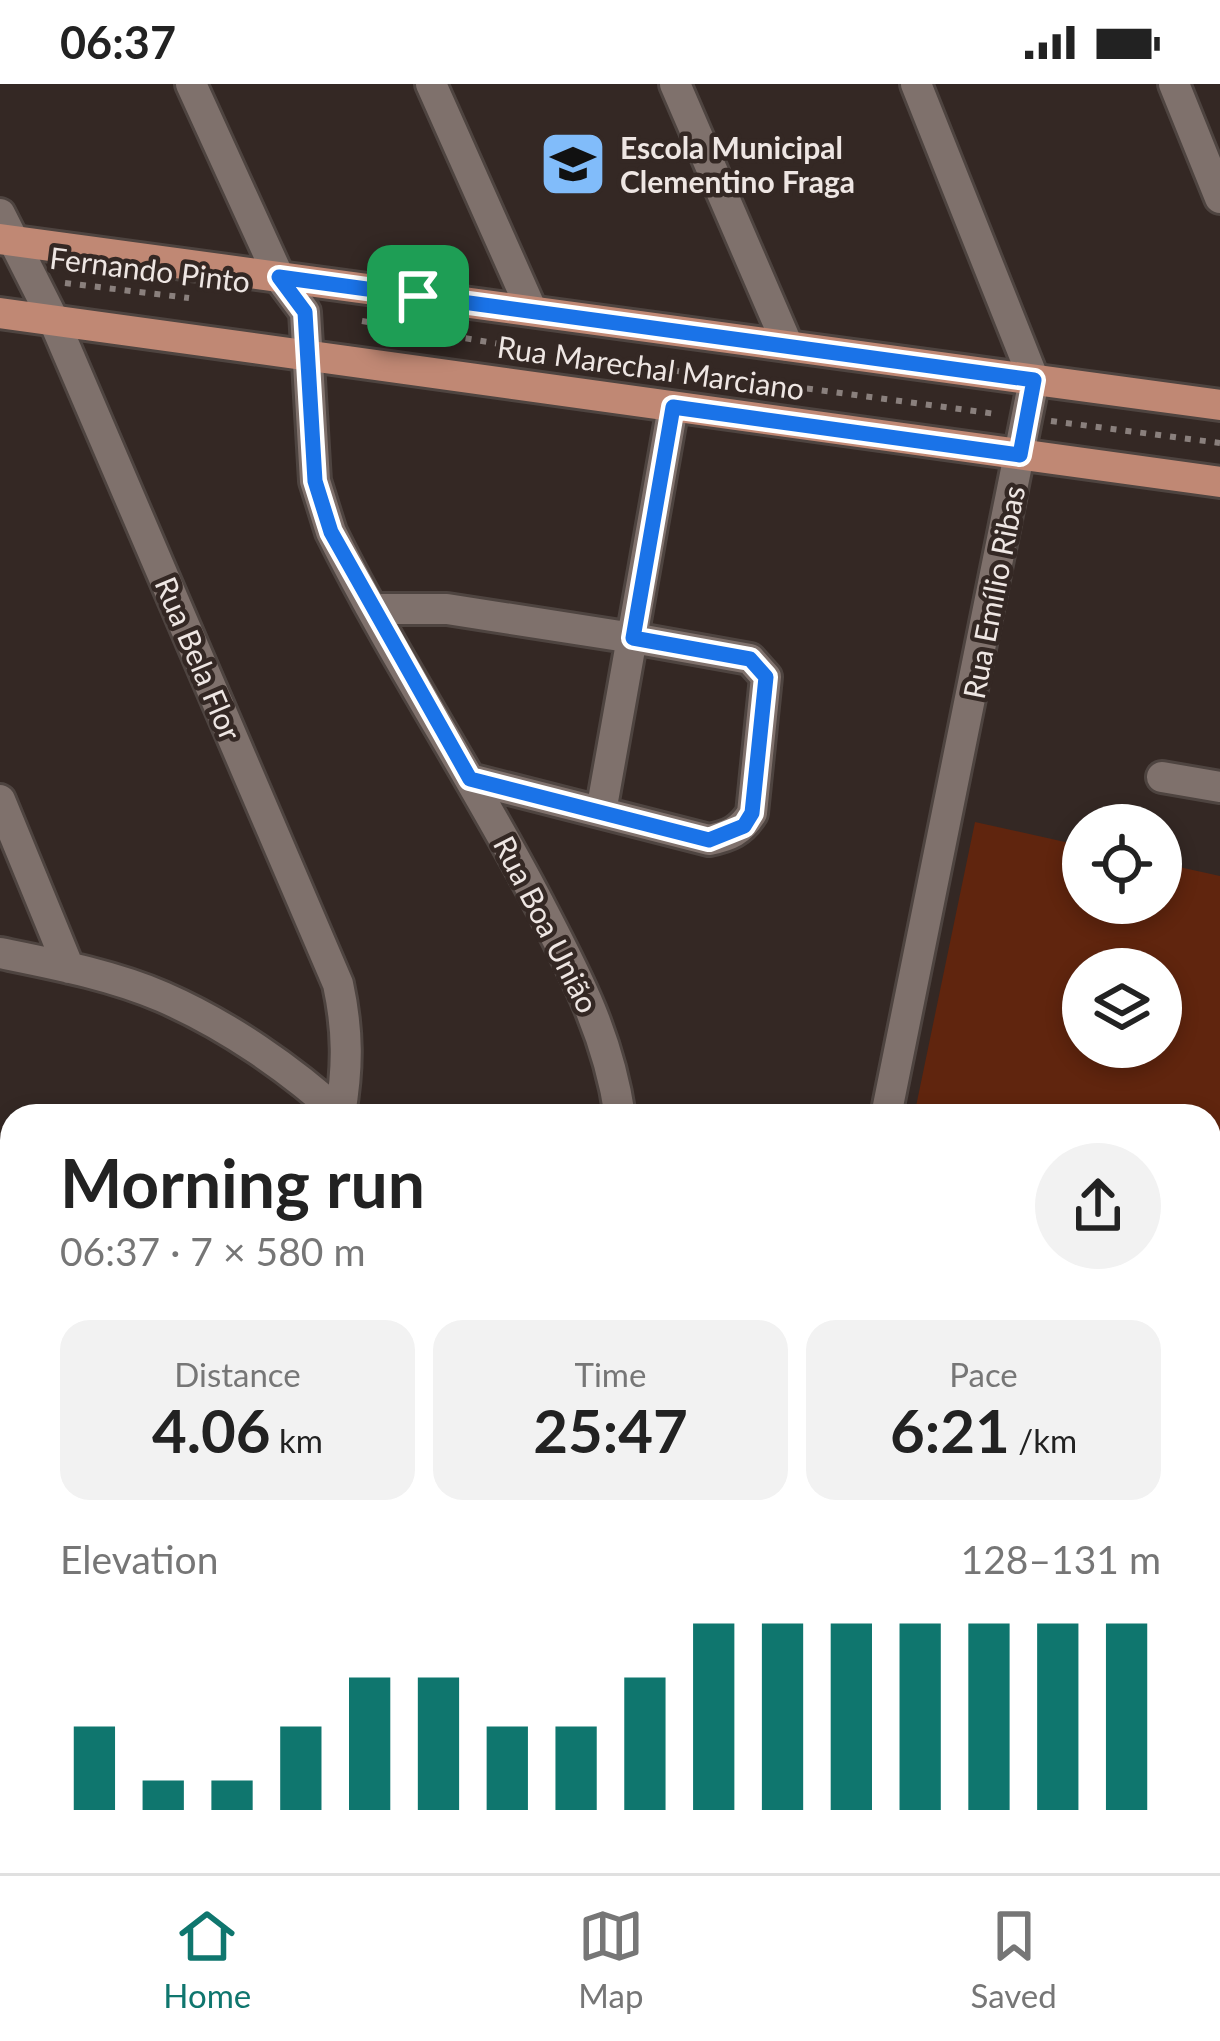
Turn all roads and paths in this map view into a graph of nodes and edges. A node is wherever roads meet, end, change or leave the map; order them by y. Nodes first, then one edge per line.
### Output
1 (191, 84) edge
2 (431, 84) edge
3 (674, 84) edge
4 (916, 84) edge
5 (1174, 84) edge
6 (1220, 198) edge
7 (4, 231) edge
8 (279, 277) junction
9 (32, 279) junction
10 (191, 298) dead end
11 (532, 311) junction
12 (305, 312) junction
13 (0, 313) edge
14 (54, 321) junction
15 (788, 346) junction
16 (310, 356) junction
17 (1034, 380) junction
18 (1220, 405) edge
19 (673, 407) junction
20 (1028, 418) junction
21 (1220, 443) edge
22 (1020, 455) junction
23 (1220, 482) edge
24 (372, 609) junction
25 (633, 638) junction
26 (1162, 778) dead end
27 (470, 779) junction
28 (1220, 787) edge
29 (0, 800) edge
30 (601, 812) junction
31 (0, 953) edge
32 (69, 968) junction
33 (327, 1104) edge
34 (343, 1104) edge
35 (618, 1104) edge
36 (888, 1104) edge

1 - 8 street
2 - 11 street
3 - 15 street
4 - 17 street
5 - 6 street
7 - 8 main road, Rua Marechal Marciano
7 - 9 street, Rua Bela Flor
8 - 11 main road, Rua Marechal Marciano
8 - 12 street
9 - 10 path, Fernando Pinto
9 - 14 street, Rua Bela Flor
11 - 15 main road, Rua Marechal Marciano
12 - 16 street, Rua Boa União
12 - 20 path
13 - 14 main road, Rua Marechal Marciano
14 - 16 main road, Rua Marechal Marciano
14 - 34 street, Rua Bela Flor
15 - 17 main road, Rua Marechal Marciano
16 - 19 main road, Rua Marechal Marciano
16 - 24 street, Rua Boa União
17 - 18 main road, Rua Marechal Marciano
17 - 20 street, Rua Emílio Ribas
19 - 22 main road, Rua Marechal Marciano
19 - 25 street
20 - 21 path
20 - 22 street, Rua Emílio Ribas
22 - 23 main road, Rua Marechal Marciano
22 - 36 street, Rua Emílio Ribas
24 - 25 street
24 - 27 street, Rua Boa União
25 - 30 street
25 - 30 street
26 - 28 street
27 - 30 street
27 - 35 street, Rua Boa União
29 - 32 street
31 - 32 street
32 - 33 street

